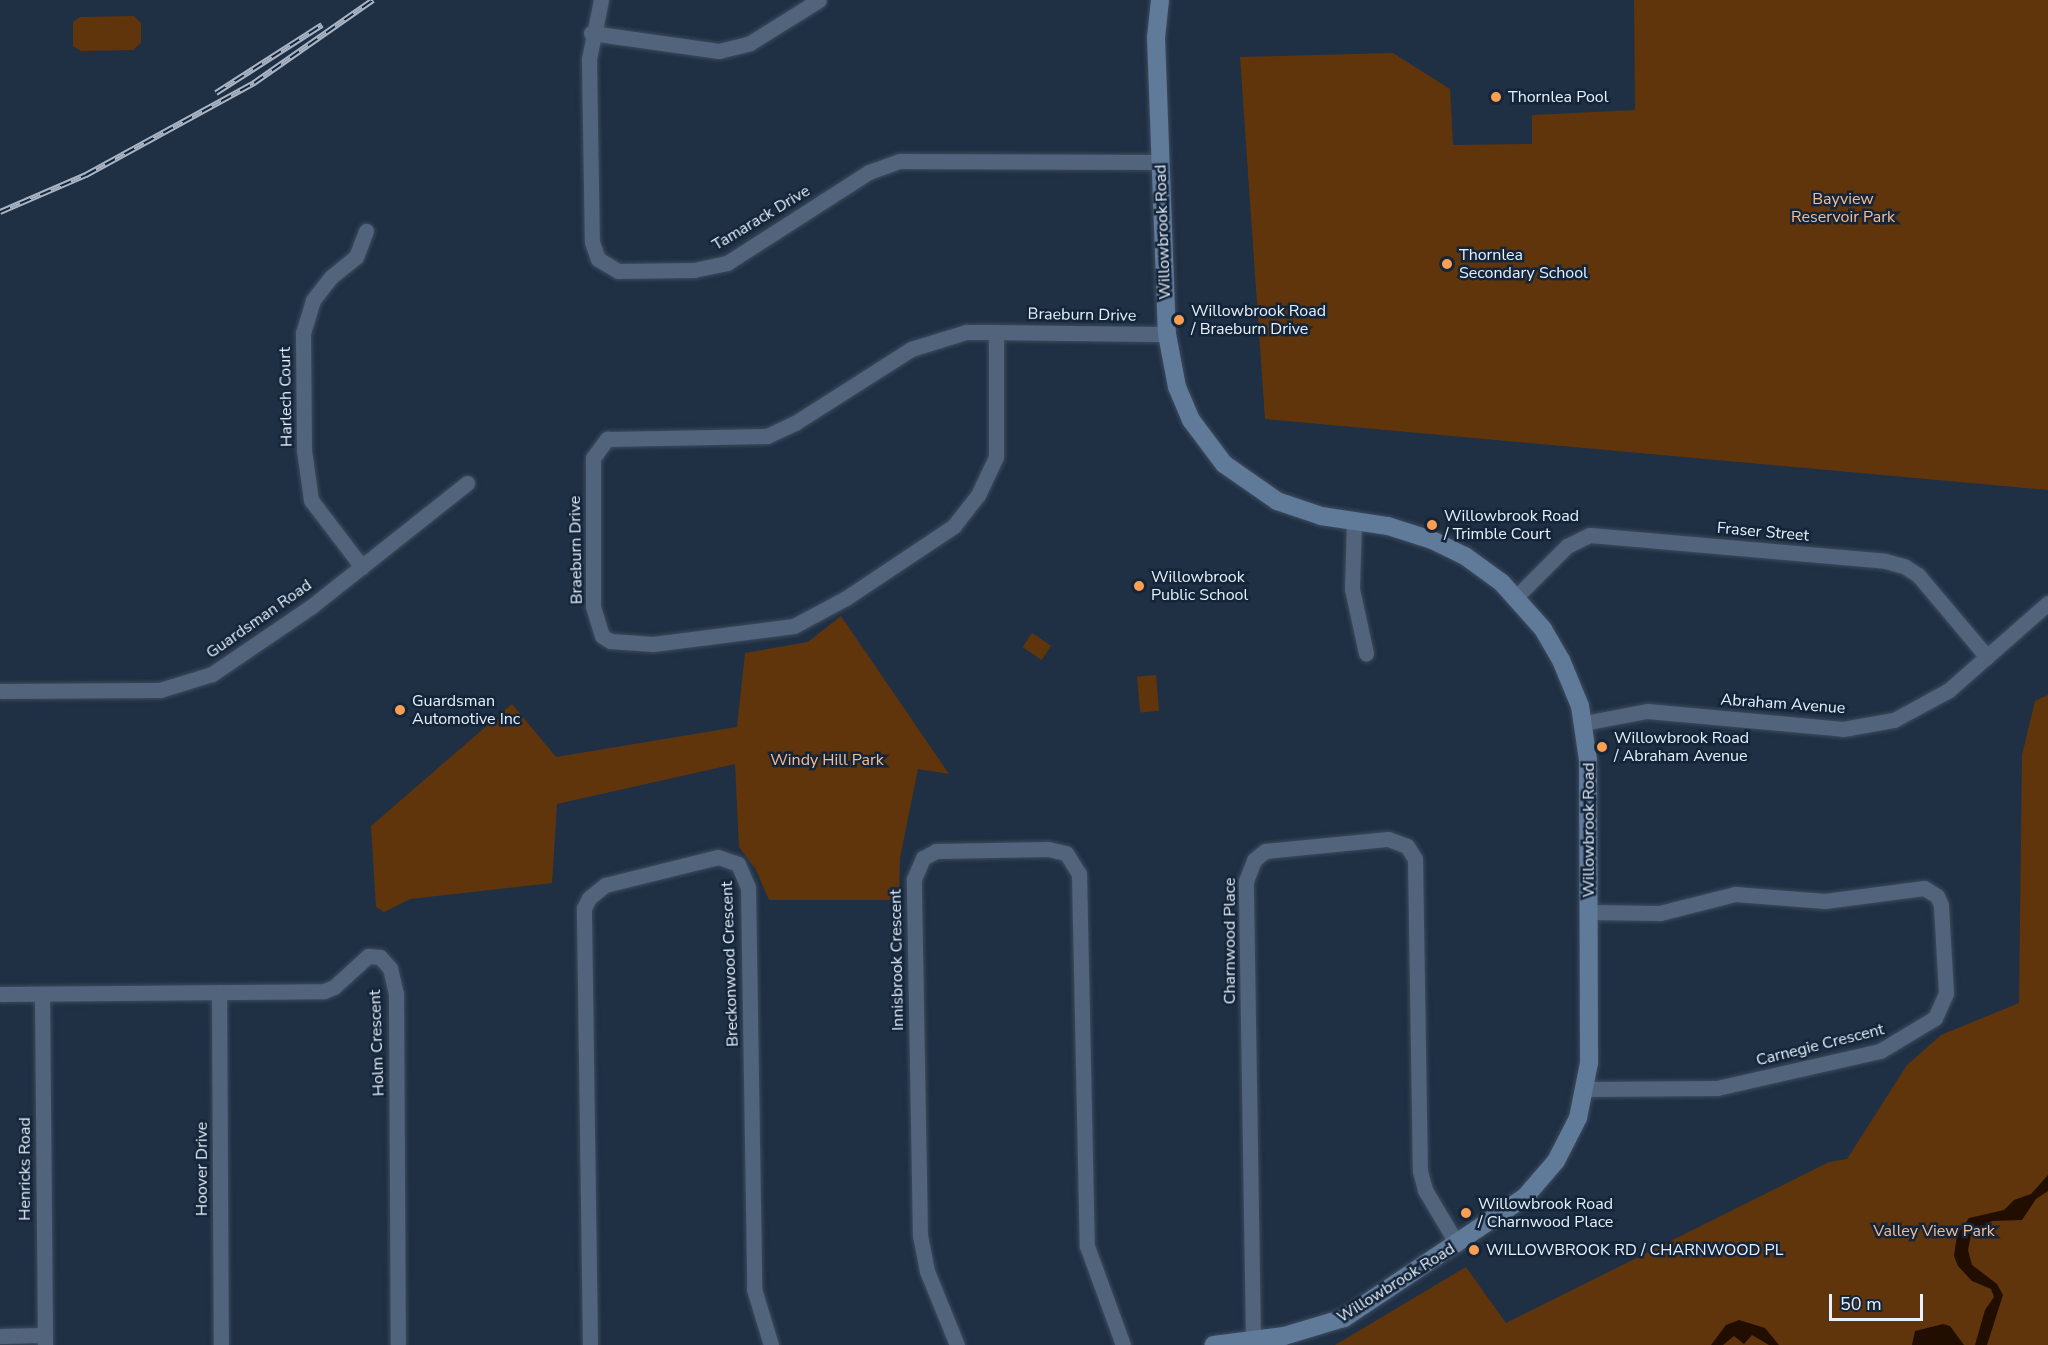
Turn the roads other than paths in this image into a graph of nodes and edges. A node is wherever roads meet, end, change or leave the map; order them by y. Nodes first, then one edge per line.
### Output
1 (601, 0) edge
2 (819, 0) edge
3 (1160, 0) edge
4 (591, 33) junction
5 (1161, 162) junction
6 (366, 231) dead end
7 (996, 332) junction
8 (1167, 333) junction
9 (467, 483) dead end
10 (1354, 521) junction
11 (362, 567) junction
12 (1517, 596) junction
13 (2048, 603) edge
14 (1366, 653) dead end
15 (1987, 657) junction
16 (0, 691) edge
17 (1584, 723) junction
18 (1589, 912) junction
19 (219, 992) junction
20 (0, 994) edge
21 (42, 994) junction
22 (1586, 1089) junction
23 (1457, 1244) junction
24 (0, 1336) edge
25 (45, 1340) edge
26 (1253, 1340) junction
27 (221, 1345) edge
28 (398, 1345) edge
29 (590, 1345) edge
30 (771, 1345) edge
31 (957, 1345) edge
32 (1123, 1345) edge
33 (1214, 1345) edge

1 - 4 street, Tamarack Drive
2 - 4 street
3 - 5 street, Willowbrook Road
4 - 5 street, Tamarack Drive
5 - 8 street, Willowbrook Road
6 - 11 street, Harlech Court
7 - 7 street, Braeburn Drive
7 - 8 street, Braeburn Drive
8 - 10 street, Willowbrook Road
9 - 11 street, Guardsman Road
10 - 12 street, Willowbrook Road
10 - 14 street
11 - 16 street, Guardsman Road
12 - 15 street, Fraser Street
12 - 17 street, Willowbrook Road
13 - 15 street, Abraham Avenue
15 - 17 street, Abraham Avenue
17 - 18 street, Willowbrook Road
18 - 22 street, Willowbrook Road
18 - 22 street, Carnegie Crescent
19 - 21 street, Holm Crescent
19 - 27 street, Hoover Drive
19 - 28 street, Holm Crescent
20 - 21 street, Holm Crescent
21 - 25 street, Henricks Road
22 - 23 street, Willowbrook Road
23 - 26 street, Willowbrook Road
23 - 26 street, Charnwood Place
24 - 25 street
26 - 33 street, Willowbrook Road
29 - 30 street, Breckonwood Crescent
31 - 32 street, Innisbrook Crescent

